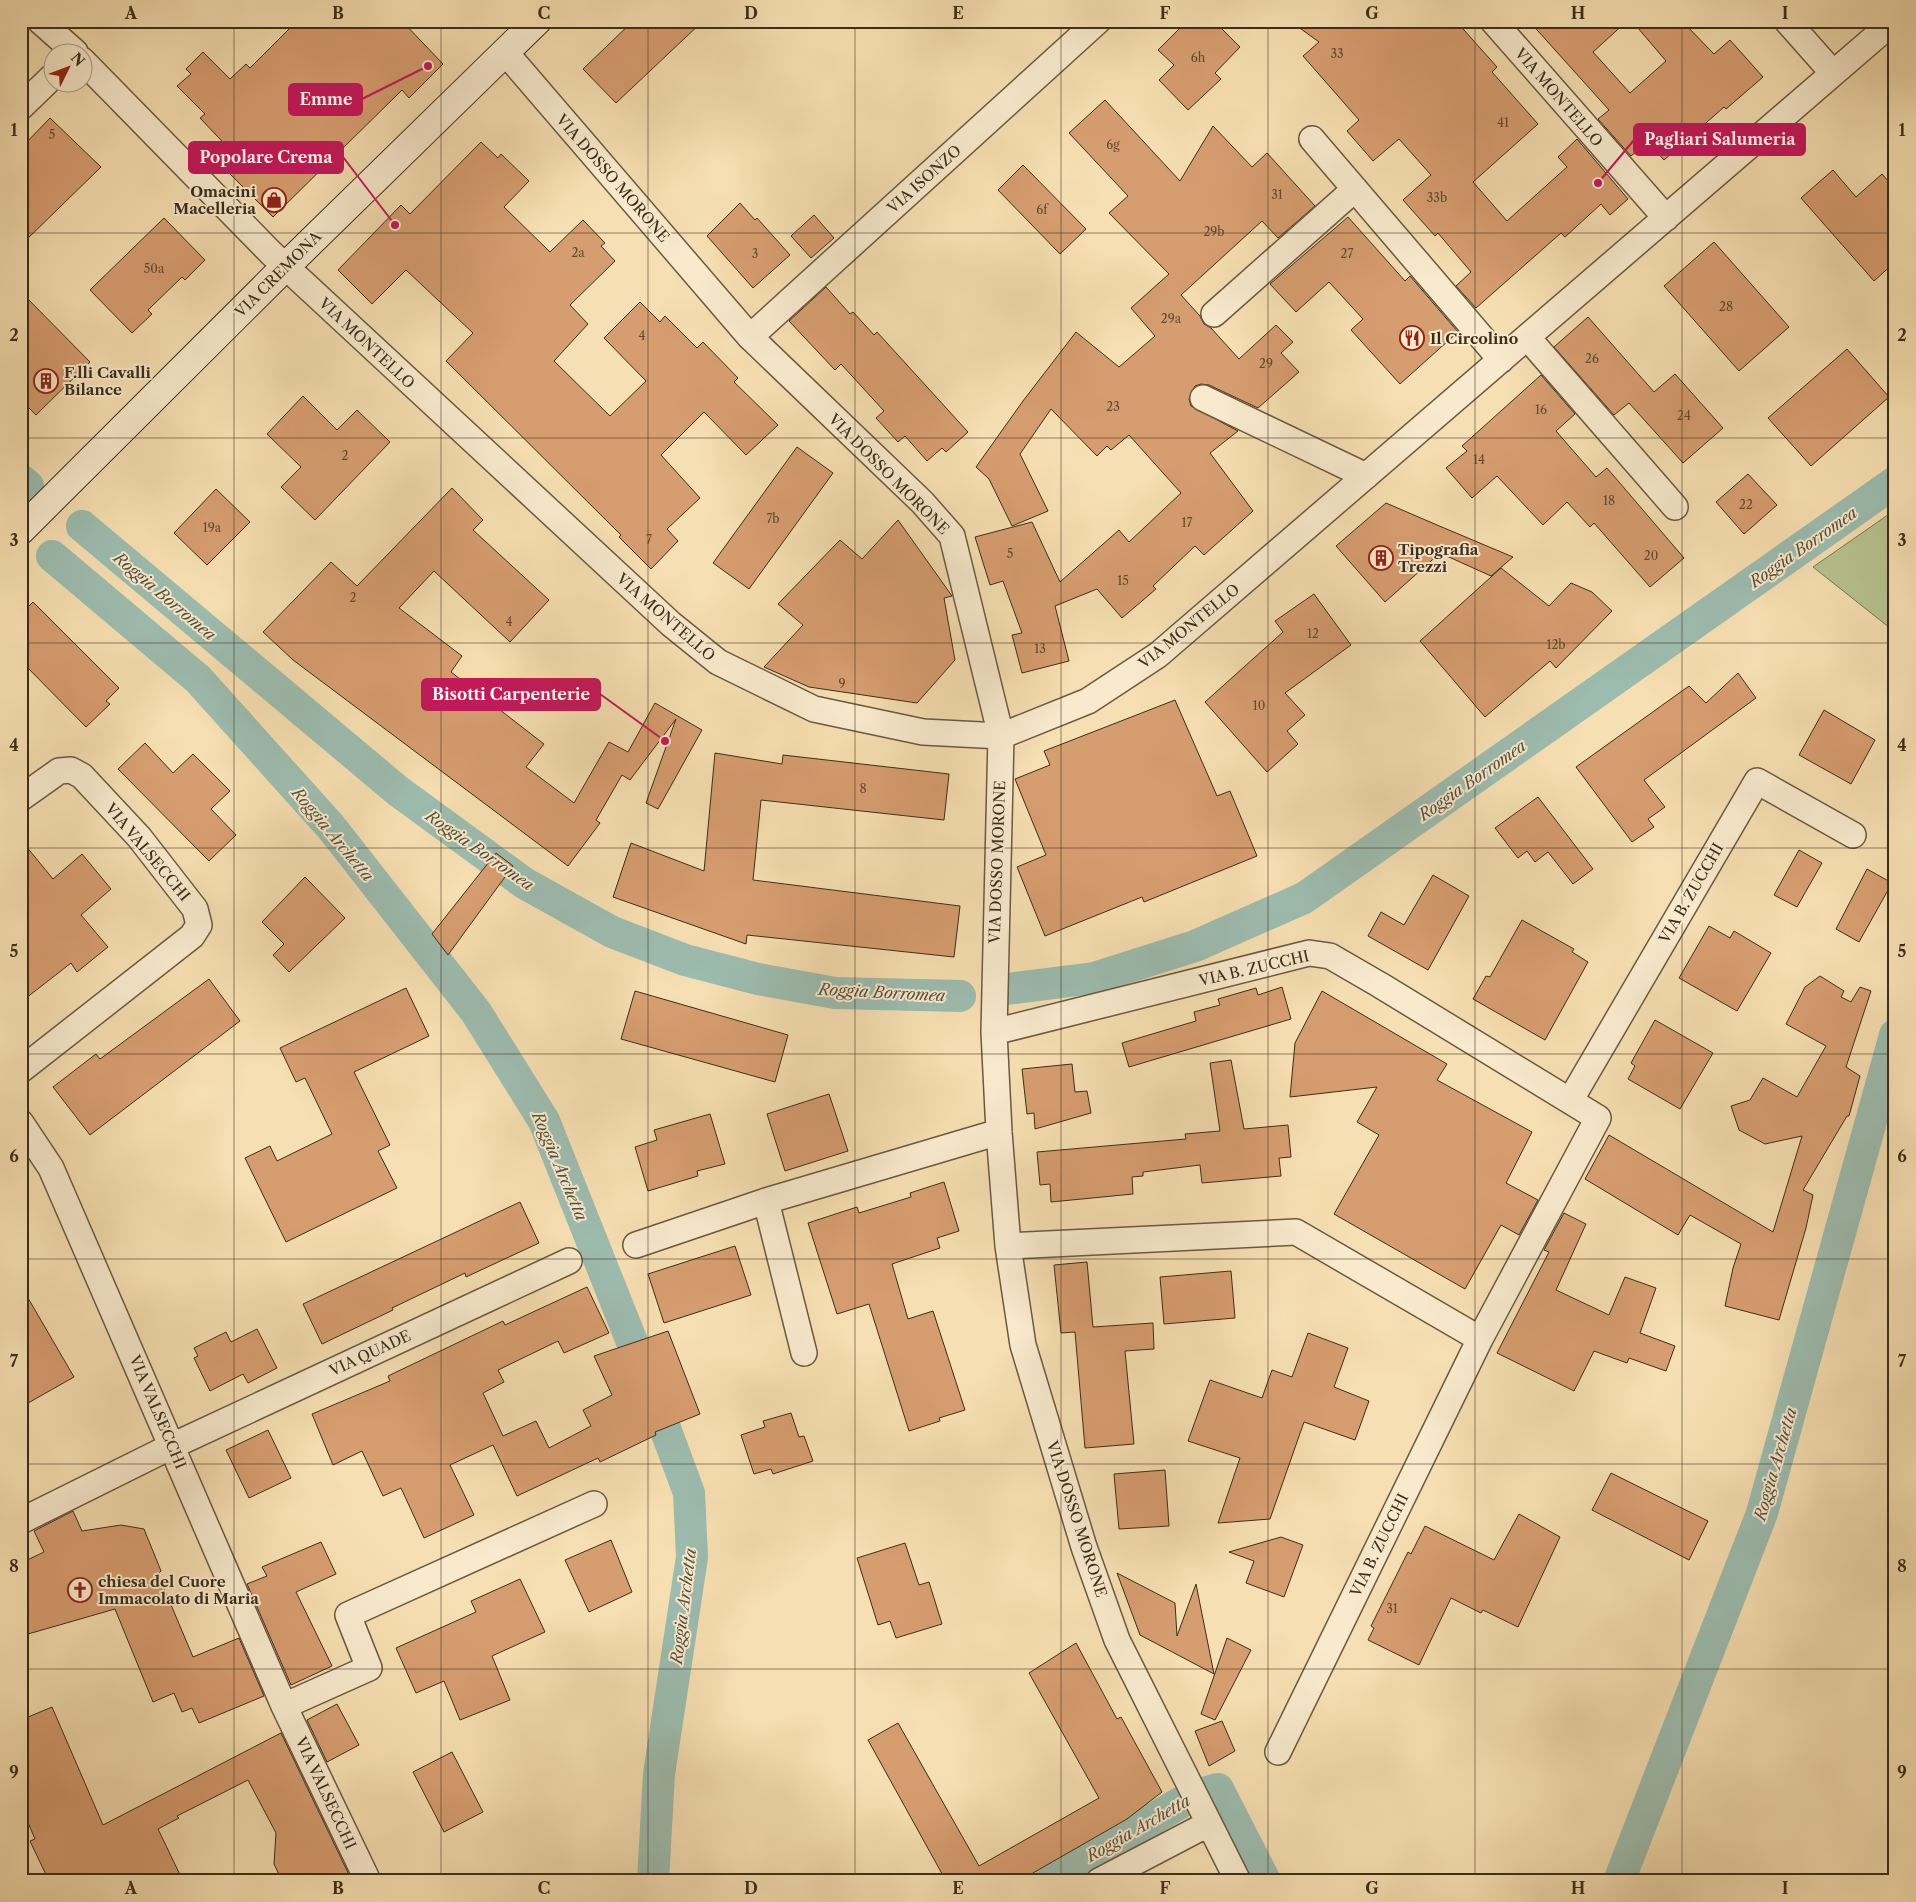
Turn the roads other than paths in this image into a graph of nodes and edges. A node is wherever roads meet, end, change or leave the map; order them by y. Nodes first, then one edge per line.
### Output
1 (40, 21) edge
2 (537, 21) edge
3 (1098, 21) edge
4 (1493, 21) edge
5 (1787, 21) edge
6 (1894, 21) edge
7 (64, 42) edge
8 (505, 52) junction
9 (92, 70) edge
10 (1833, 73) junction
11 (42, 87) edge
12 (21, 107) edge
13 (1312, 139) dead end
14 (1355, 189) junction
15 (1666, 218) junction
16 (285, 266) junction
17 (1214, 314) dead end
18 (750, 337) junction
19 (1527, 337) junction
20 (1501, 360) junction
21 (1202, 398) dead end
22 (1366, 476) junction
23 (1675, 507) dead end
24 (21, 530) edge
25 (1001, 736) junction
26 (21, 798) edge
27 (1853, 835) dead end
28 (994, 1032) junction
29 (21, 1070) edge
30 (1570, 1101) junction
31 (21, 1123) edge
32 (999, 1132) junction
33 (766, 1201) junction
34 (636, 1245) dead end
35 (1008, 1246) junction
36 (569, 1261) dead end
37 (1480, 1339) junction
38 (804, 1353) dead end
39 (172, 1446) junction
40 (594, 1504) dead end
41 (21, 1521) edge
42 (284, 1706) junction
43 (1278, 1752) dead end
44 (1198, 1805) junction
45 (368, 1881) edge
46 (1099, 1881) edge
47 (1238, 1881) edge

1 - 7 street
2 - 8 street, VIA CREMONA
3 - 18 street, VIA ISONZO
4 - 15 street, VIA MONTELLO
5 - 10 street
6 - 10 street, VIA MONTELLO
8 - 16 street, VIA CREMONA
8 - 18 street, VIA DOSSO MORONE
9 - 16 street, VIA MONTELLO
10 - 15 street, VIA MONTELLO
11 - 12 street
13 - 14 street
14 - 17 street
14 - 20 street
15 - 19 street, VIA MONTELLO
16 - 24 street, VIA CREMONA
16 - 25 street, VIA MONTELLO
18 - 25 street, VIA DOSSO MORONE
19 - 20 street, VIA MONTELLO
19 - 23 street
20 - 22 street, VIA MONTELLO
21 - 22 street
22 - 25 street, VIA MONTELLO
25 - 28 street, VIA DOSSO MORONE
26 - 29 street, VIA VALSECCHI
27 - 30 street, VIA B. ZUCCHI
28 - 30 street, VIA B. ZUCCHI
28 - 32 street, VIA DOSSO MORONE
30 - 37 street, VIA B. ZUCCHI
31 - 39 street, VIA VALSECCHI
32 - 33 street
32 - 35 street, VIA DOSSO MORONE
33 - 34 street
33 - 38 street
35 - 37 street
35 - 44 street, VIA DOSSO MORONE
36 - 39 street, VIA QUADE
37 - 43 street, VIA B. ZUCCHI
39 - 41 street, VIA QUADE
39 - 42 street, VIA VALSECCHI
40 - 42 street
42 - 45 street, VIA VALSECCHI
44 - 46 street
44 - 47 street, VIA DOSSO MORONE

